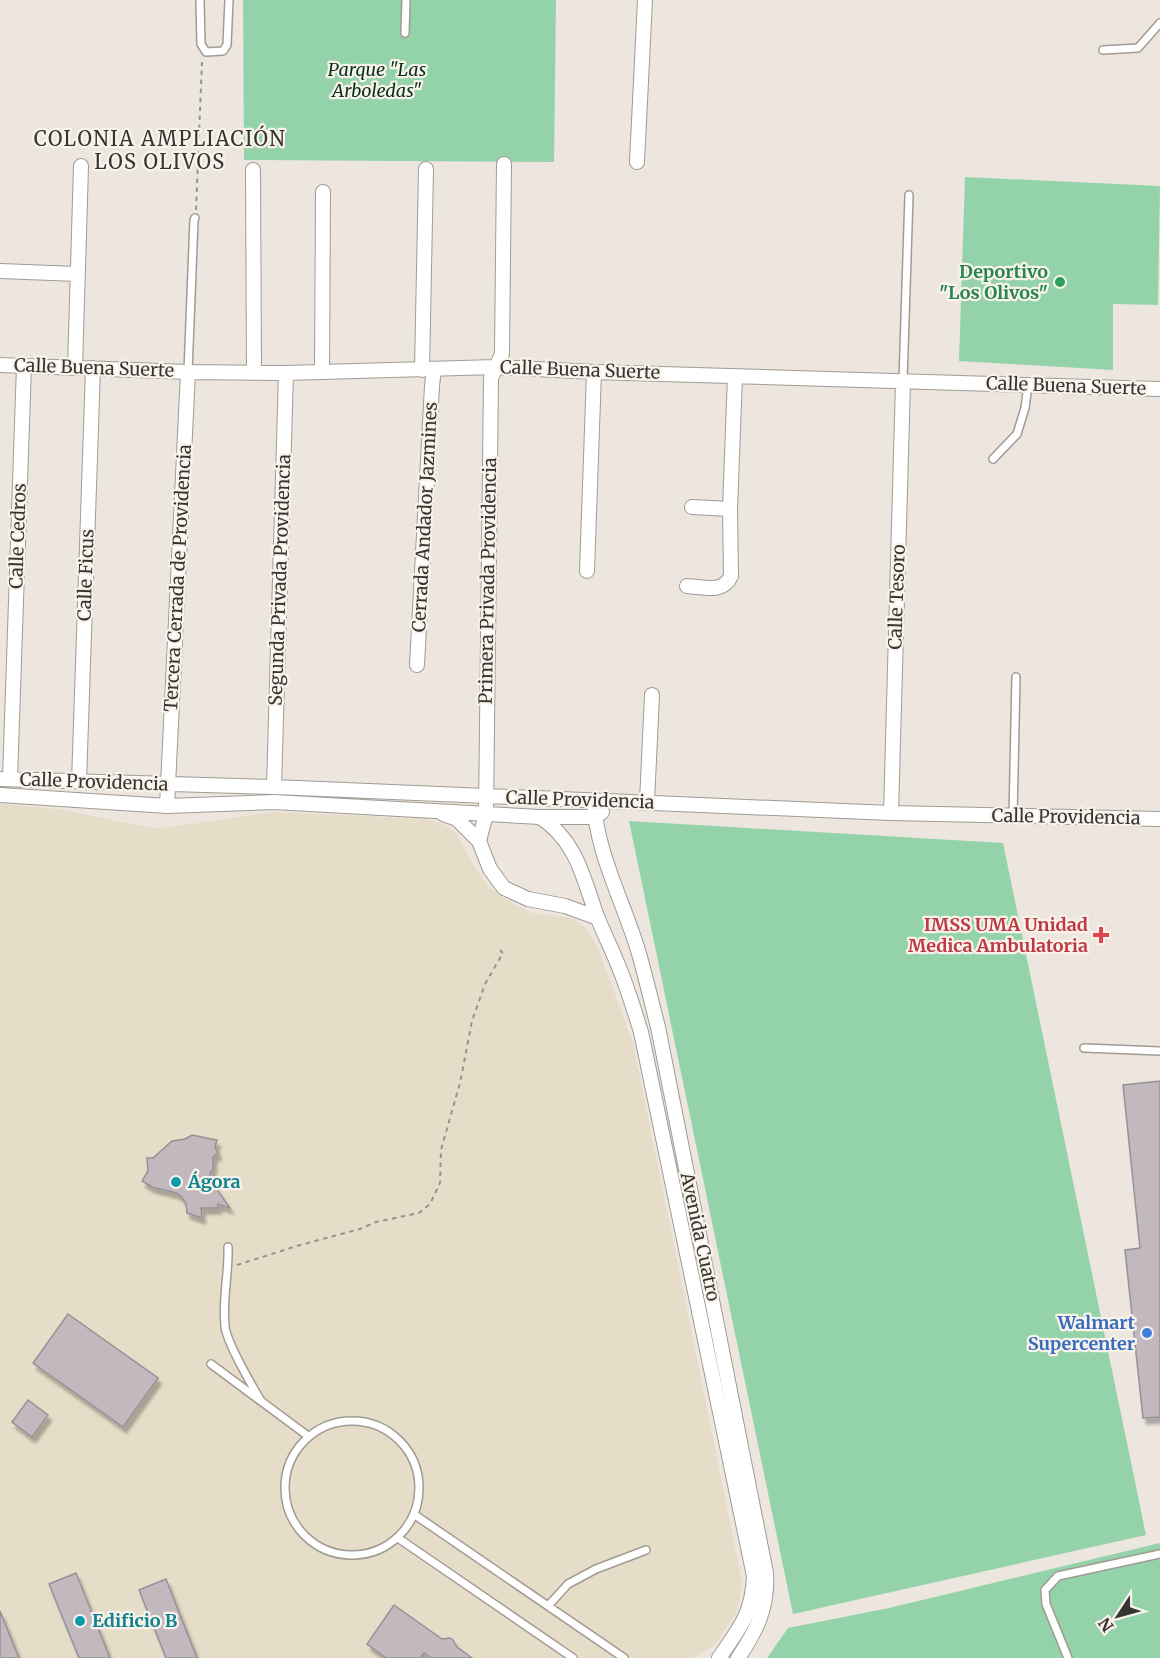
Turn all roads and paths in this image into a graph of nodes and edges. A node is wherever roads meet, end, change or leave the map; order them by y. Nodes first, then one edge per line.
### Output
1 (200, 0) edge
2 (229, 0) edge
3 (406, 0) edge
4 (645, 0) edge
5 (1160, 23) edge
6 (405, 33) dead end
7 (203, 49) junction
8 (1103, 50) dead end
9 (637, 162) dead end
10 (504, 164) dead end
11 (81, 166) dead end
12 (426, 169) dead end
13 (253, 170) dead end
14 (323, 192) dead end
15 (909, 195) dead end
16 (195, 218) joint
17 (0, 271) edge
18 (78, 274) junction
19 (0, 365) edge
20 (24, 365) junction
21 (496, 367) junction
22 (75, 368) junction
23 (93, 368) junction
24 (428, 370) junction
25 (188, 372) junction
26 (254, 372) junction
27 (322, 372) junction
28 (594, 372) junction
29 (286, 373) junction
30 (735, 376) junction
31 (903, 382) junction
32 (1028, 385) junction
33 (1160, 389) edge
34 (993, 459) dead end
35 (692, 507) dead end
36 (730, 509) junction
37 (587, 571) dead end
38 (687, 586) dead end
39 (417, 665) dead end
40 (1016, 677) dead end
41 (652, 694) dead end
42 (5, 779) edge
43 (79, 783) junction
44 (168, 784) junction
45 (274, 787) junction
46 (0, 795) edge
47 (485, 797) junction
48 (594, 801) junction
49 (620, 802) junction
50 (647, 802) junction
51 (167, 806) junction
52 (430, 810) junction
53 (891, 813) junction
54 (486, 814) junction
55 (595, 816) junction
56 (1013, 816) junction
57 (540, 817) junction
58 (1160, 819) edge
59 (479, 841) junction
60 (598, 918) junction
61 (500, 950) dead end
62 (1084, 1048) dead end
63 (1160, 1051) edge
64 (228, 1247) dead end
65 (228, 1268) junction
66 (714, 1304) junction
67 (698, 1307) junction
68 (211, 1364) dead end
69 (261, 1401) junction
70 (308, 1436) junction
71 (415, 1515) junction
72 (398, 1538) junction
73 (646, 1550) dead end
74 (1160, 1554) edge
75 (548, 1606) junction
76 (573, 1658) edge
77 (624, 1658) edge
78 (719, 1658) edge
79 (738, 1658) edge
80 (1068, 1658) edge

1 - 7 lane
2 - 7 lane
3 - 6 lane
4 - 9 street
5 - 8 lane
7 - 16 path
10 - 21 street, Primera Privada Providencia
11 - 18 street
12 - 24 street, Cerrada Andador Jazmines
13 - 26 street
14 - 27 street
15 - 31 lane
16 - 25 lane
17 - 18 street
18 - 22 street
19 - 20 street, Calle Buena Suerte
20 - 22 street, Calle Buena Suerte
20 - 42 street, Calle Cedros
21 - 24 street, Calle Buena Suerte
21 - 28 street, Calle Buena Suerte
21 - 47 street, Primera Privada Providencia
22 - 23 street, Calle Buena Suerte
23 - 25 street, Calle Buena Suerte
23 - 43 street, Calle Ficus
24 - 27 street, Calle Buena Suerte
24 - 39 street, Cerrada Andador Jazmines
25 - 26 street, Calle Buena Suerte
25 - 44 street, Tercera Cerrada de Providencia
26 - 29 street, Calle Buena Suerte
27 - 29 street, Calle Buena Suerte
28 - 30 street, Calle Buena Suerte
28 - 37 street
29 - 45 street, Segunda Privada Providencia
30 - 31 street, Calle Buena Suerte
30 - 36 street
31 - 32 street, Calle Buena Suerte
31 - 53 street, Calle Tesoro
32 - 33 street, Calle Buena Suerte
32 - 34 lane
35 - 36 street
36 - 38 street
40 - 56 lane
41 - 50 street
42 - 43 street, Calle Providencia
43 - 44 street, Calle Providencia
44 - 45 street, Calle Providencia
44 - 51 street, Tercera Cerrada de Providencia
45 - 47 street, Calle Providencia
46 - 51 street, Calle Providencia
47 - 48 street, Calle Providencia
47 - 54 street, Primera Privada Providencia
48 - 49 street, Calle Providencia
48 - 55 street, Avenida Cuatro
49 - 50 street, Calle Providencia
49 - 55 street
50 - 53 street, Calle Providencia
51 - 52 street, Calle Providencia
52 - 54 street, Calle Providencia
52 - 59 street
53 - 56 street, Calle Providencia
54 - 57 street, Calle Providencia
54 - 59 street, Primera Privada Providencia
55 - 57 street, Calle Providencia
55 - 66 street, Avenida Cuatro
56 - 58 street, Calle Providencia
57 - 60 street, Avenida Cuatro
59 - 60 street
60 - 67 street, Avenida Cuatro
61 - 65 path
62 - 63 lane
64 - 65 lane
65 - 69 lane
66 - 67 street
66 - 79 street, Avenida Cuatro
67 - 78 street, Avenida Cuatro
68 - 69 lane
69 - 70 lane
70 - 71 lane
70 - 72 lane
71 - 72 lane
71 - 75 lane
72 - 76 lane
73 - 75 lane
74 - 80 lane
75 - 77 lane

